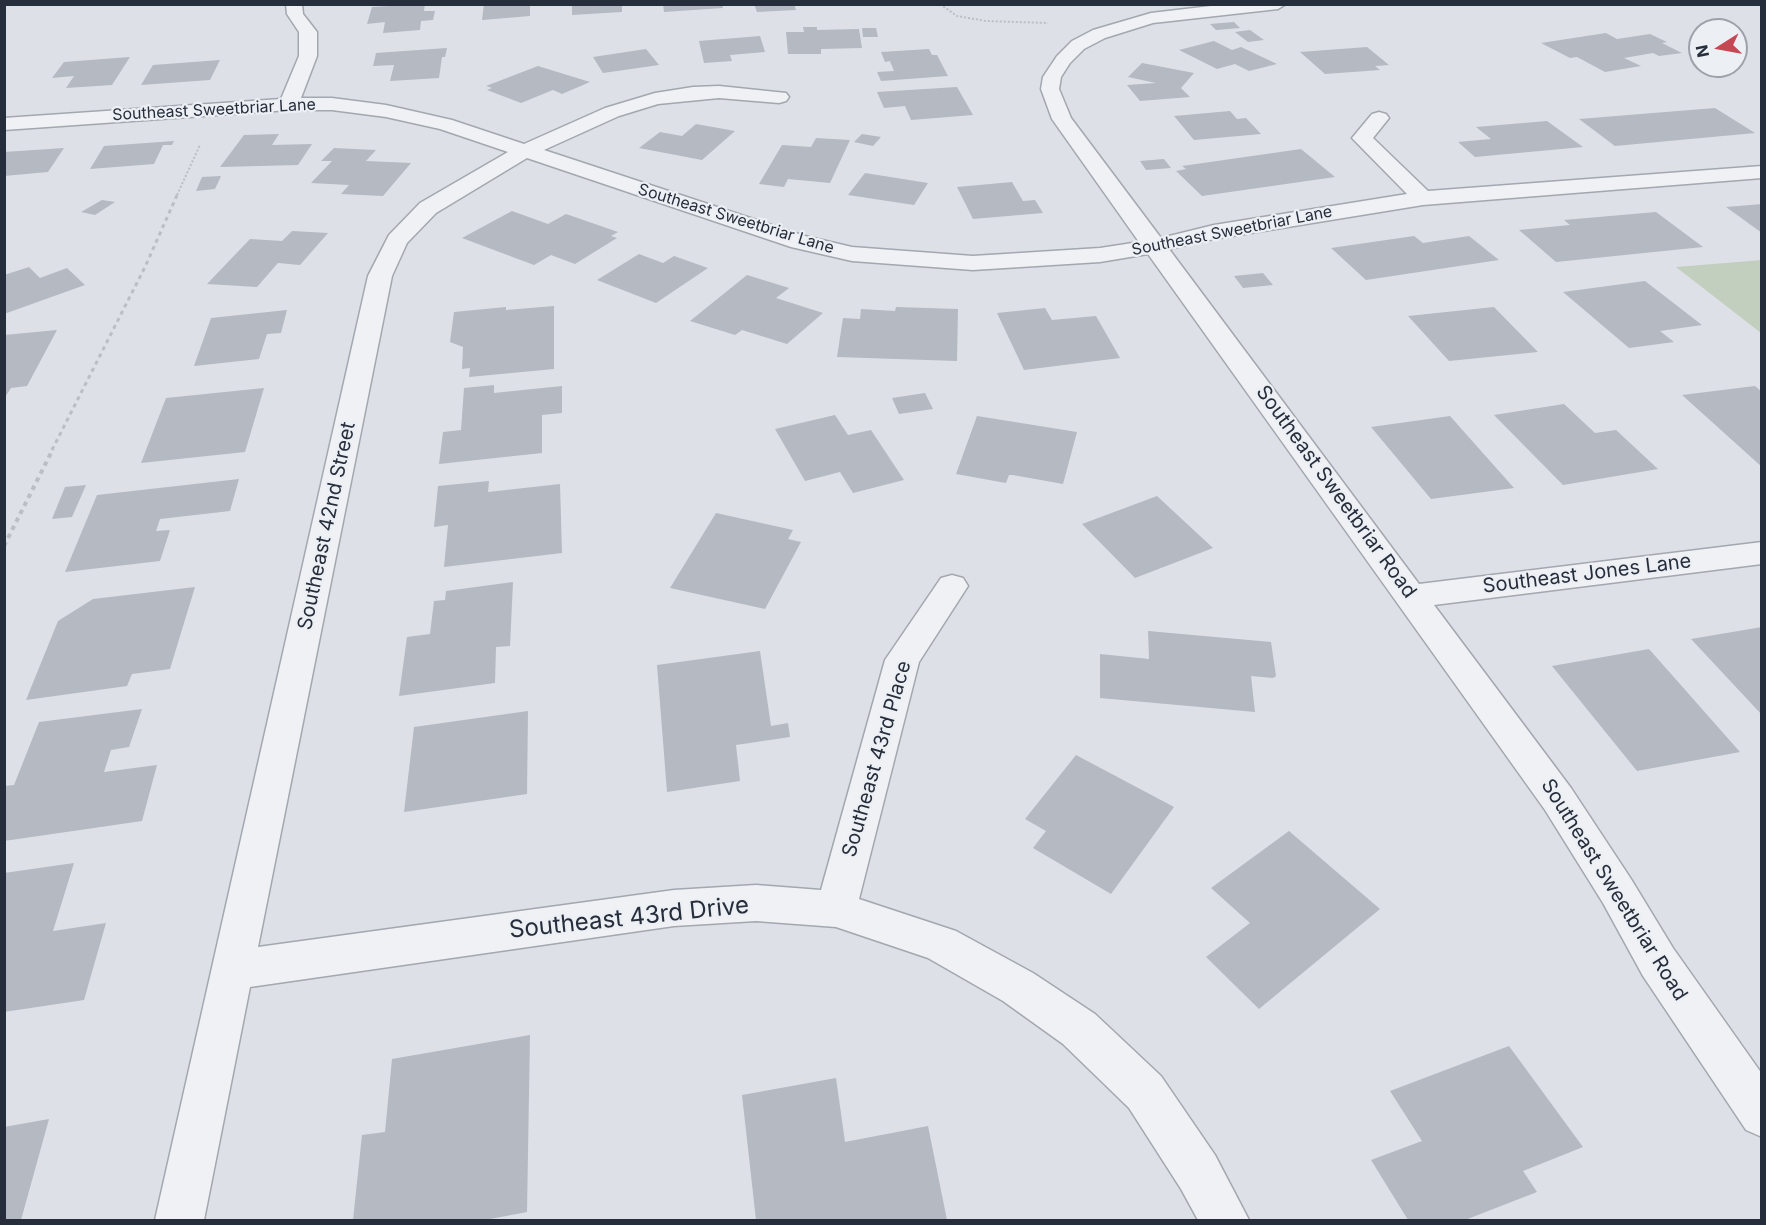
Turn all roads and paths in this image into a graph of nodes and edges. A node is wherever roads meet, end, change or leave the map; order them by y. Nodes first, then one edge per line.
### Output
1 (294, 4) edge
2 (940, 4) edge
3 (1278, 4) edge
4 (1099, 34) junction
5 (779, 97) dead end
6 (289, 104) junction
7 (216, 109) junction
8 (1379, 118) dead end
9 (4, 124) edge
10 (525, 151) junction
11 (1761, 172) edge
12 (1424, 198) junction
13 (1155, 246) junction
14 (4, 546) edge
15 (1761, 553) edge
16 (952, 586) dead end
17 (1412, 596) junction
18 (836, 909) junction
19 (233, 970) junction
20 (1761, 1114) edge
21 (179, 1221) edge
22 (1224, 1221) edge

1 - 6 street
2 - 4 path
3 - 4 street, Southeast Sweetbriar Road
4 - 13 street, Southeast Sweetbriar Road
5 - 10 street, Southeast 42nd Street
6 - 7 street, Southeast Sweetbriar Lane
6 - 10 street, Southeast Sweetbriar Lane
7 - 9 street, Southeast Sweetbriar Lane
7 - 14 path
8 - 12 street
10 - 13 street, Southeast Sweetbriar Lane
10 - 19 street, Southeast 42nd Street
11 - 12 street, Southeast Sweetbriar Lane
12 - 13 street, Southeast Sweetbriar Lane
13 - 17 street, Southeast Sweetbriar Road
15 - 17 street, Southeast Jones Lane
16 - 18 street, Southeast 43rd Place
17 - 20 street, Southeast Sweetbriar Road
18 - 19 street, Southeast 43rd Drive
18 - 22 street, Southeast 43rd Drive
19 - 21 street, Southeast 42nd Street

